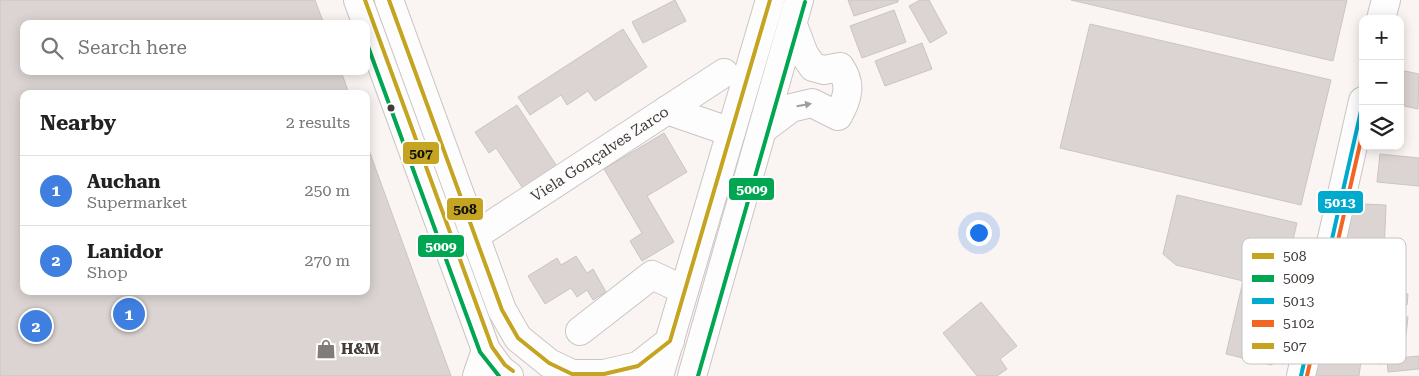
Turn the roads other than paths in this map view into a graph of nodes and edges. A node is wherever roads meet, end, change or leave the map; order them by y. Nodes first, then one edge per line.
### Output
1 (358, 0) edge
2 (389, 0) edge
3 (770, 0) edge
4 (1386, 0) edge
5 (796, 12) edge
6 (1382, 15) edge
7 (365, 20) edge
8 (370, 33) edge
9 (724, 73) dead end
10 (1362, 105) edge
11 (667, 110) junction
12 (763, 129) junction
13 (731, 132) junction
14 (476, 235) junction
15 (1332, 238) edge
16 (684, 290) junction
17 (580, 331) dead end
18 (670, 340) junction
19 (486, 350) junction
20 (477, 376) edge
21 (509, 376) edge
22 (659, 376) edge
23 (692, 376) edge

1 - 7 main road
2 - 14 main road
3 - 13 main road
4 - 6 main road
5 - 12 main road
12 -> 5 main road
8 - 19 main road
9 - 11 main road, Viela Gonçalves Zarco
10 - 15 main road
11 - 13 main road
11 - 14 main road, Viela Gonçalves Zarco
12 - 23 main road
13 - 16 main road
14 - 18 main road
16 - 17 main road
16 - 18 main road
18 - 22 main road
19 - 20 main road
19 - 21 main road

